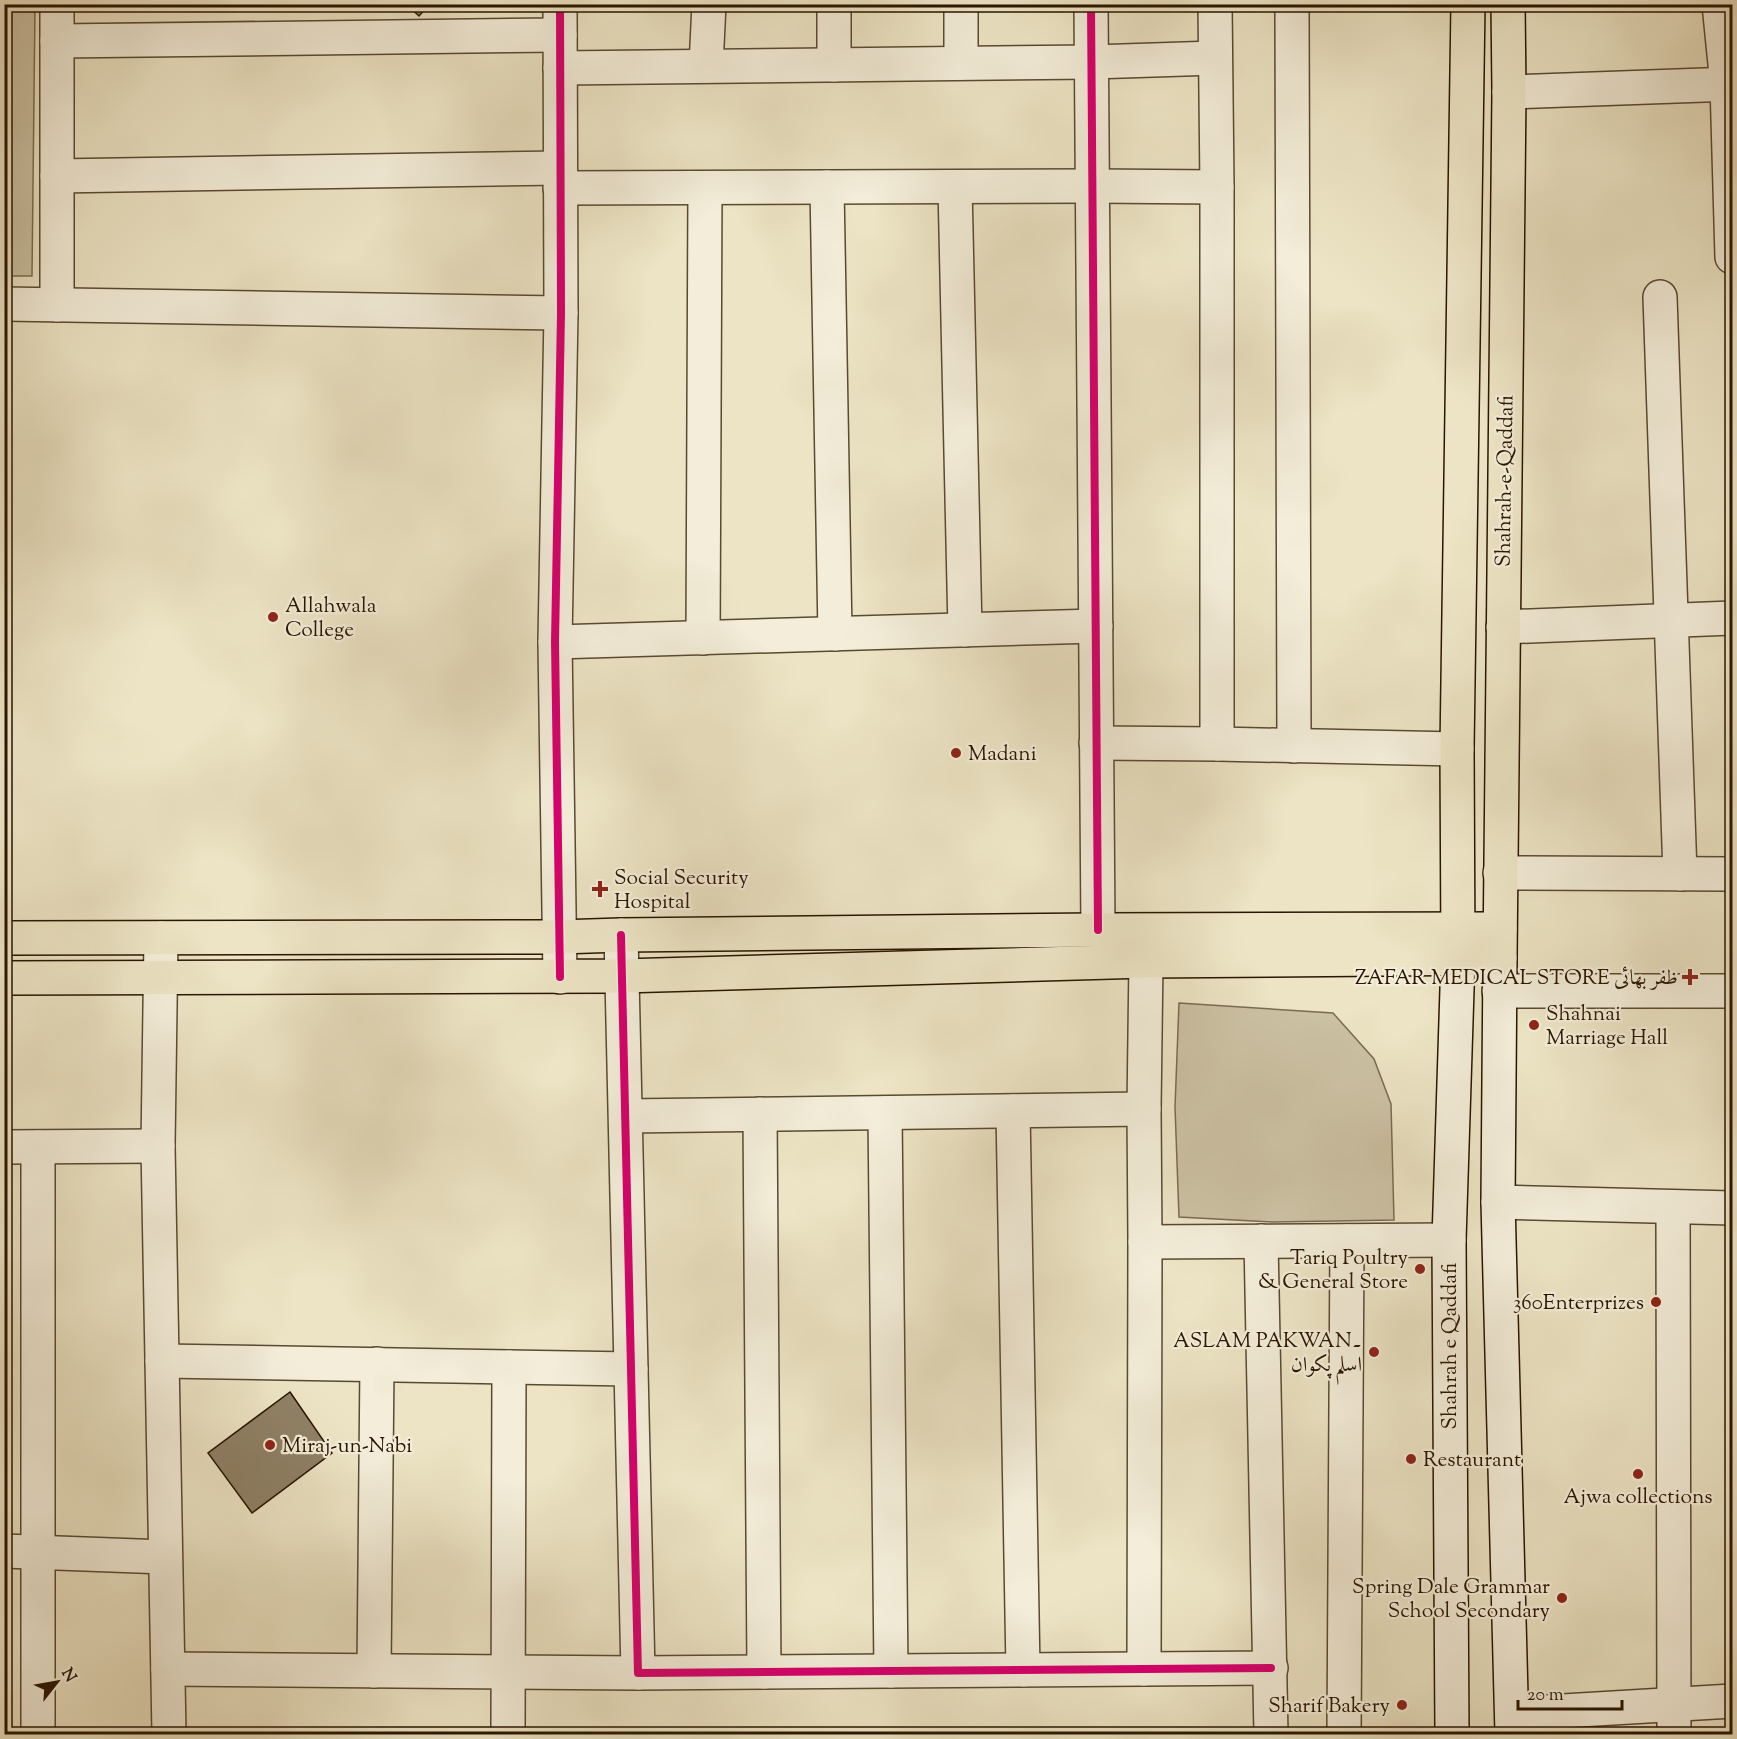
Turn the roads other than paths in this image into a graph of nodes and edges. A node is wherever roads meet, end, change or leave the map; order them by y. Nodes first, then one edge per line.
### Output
1 (57, 4) edge
2 (709, 4) edge
3 (834, 4) edge
4 (961, 4) edge
5 (1091, 4) edge
6 (1215, 4) edge
7 (1292, 4) edge
8 (1468, 4) edge
9 (1508, 4) edge
10 (1719, 4) edge
11 (560, 20) edge
12 (57, 41) junction
13 (1215, 58) junction
14 (1092, 62) junction
15 (961, 63) junction
16 (834, 65) junction
17 (706, 66) junction
18 (560, 68) junction
19 (1730, 84) edge
20 (1509, 92) junction
21 (57, 176) junction
22 (560, 178) junction
23 (1092, 186) junction
24 (827, 187) junction
25 (955, 187) junction
26 (1217, 187) junction
27 (705, 188) junction
28 (1732, 257) edge
29 (1660, 297) dead end
30 (4, 304) edge
31 (57, 305) junction
32 (561, 313) junction
33 (1732, 618) edge
34 (1672, 620) junction
35 (1096, 626) junction
36 (1503, 627) junction
37 (964, 630) junction
38 (835, 634) junction
39 (702, 638) junction
40 (555, 642) junction
41 (1096, 743) junction
42 (1217, 744) junction
43 (1294, 746) junction
44 (1457, 749) junction
45 (1500, 873) junction
46 (1680, 874) junction
47 (1732, 874) edge
48 (1098, 930) junction
49 (621, 934) junction
50 (559, 937) junction
51 (4, 938) edge
52 (161, 938) junction
53 (1458, 944) junction
54 (1500, 944) junction
55 (1146, 962) junction
56 (560, 976) junction
57 (622, 976) junction
58 (161, 977) junction
59 (4, 978) edge
60 (1732, 991) edge
61 (1499, 992) junction
62 (1144, 1109) junction
63 (1013, 1111) junction
64 (885, 1113) junction
65 (760, 1114) junction
66 (626, 1116) junction
67 (158, 1146) junction
68 (4, 1147) edge
69 (38, 1147) junction
70 (1498, 1202) junction
71 (1673, 1207) junction
72 (1732, 1208) edge
73 (1449, 1240) junction
74 (1261, 1241) junction
75 (1347, 1241) junction
76 (1145, 1242) junction
77 (162, 1360) junction
78 (376, 1364) junction
79 (509, 1367) junction
80 (631, 1369) junction
81 (4, 1551) edge
82 (38, 1552) junction
83 (165, 1557) junction
84 (1270, 1668) junction
85 (168, 1669) junction
86 (1144, 1669) junction
87 (1023, 1670) junction
88 (374, 1671) junction
89 (891, 1671) junction
90 (508, 1672) junction
91 (764, 1672) junction
92 (638, 1673) junction
93 (1732, 1701) edge
94 (1674, 1720) edge
95 (1512, 1724) edge
96 (38, 1734) edge
97 (169, 1734) edge
98 (508, 1734) edge
99 (1271, 1734) edge
100 (1344, 1734) edge
101 (1452, 1734) edge

1 - 12 street
2 - 17 street
3 - 16 street
4 - 15 street
5 - 14 street
6 - 13 street
7 - 43 street
8 - 44 main road, Shahrah-e-Qaddafi
9 - 20 main road, Shahrah-e-Qaddafi
10 - 19 street
11 - 12 street
11 - 18 street
12 - 21 street
13 - 14 street
13 - 26 street
14 - 15 street
14 - 23 street
15 - 16 street
16 - 17 street
17 - 18 street
18 - 22 street
19 - 20 street
19 - 28 street
20 - 36 main road, Shahrah-e-Qaddafi
21 - 22 street
21 - 31 street
22 - 27 street
22 - 32 street
23 - 25 street
23 - 26 street
23 - 35 street
24 - 25 street
24 - 27 street
24 - 38 street
25 - 37 street
26 - 42 street
27 - 39 street
29 - 34 street
30 - 31 street
31 - 32 street
32 - 40 street
33 - 34 street
34 - 36 street
34 - 46 street
35 - 37 street
35 - 41 street
36 - 45 main road, Shahrah-e-Qaddafi
37 - 38 street
38 - 39 street
39 - 40 street
40 - 50 street
41 - 42 street
41 - 48 street
42 - 43 street
43 - 44 street
44 - 53 main road, Shahrah-e-Qaddafi
45 - 46 street
45 - 54 main road, Shahrah-e-Qaddafi
46 - 47 street
48 - 49 main road
48 - 53 main road
49 - 50 main road
49 - 57 street
50 - 52 main road
50 - 56 street
51 - 52 main road
52 - 58 street
53 - 54 main road
53 - 55 main road
53 - 73 street, Shahrah e Qaddafi
54 - 61 street
55 - 57 main road
55 - 62 street
56 - 57 main road
56 - 58 main road
57 - 66 street
58 - 59 main road
58 - 67 street
60 - 61 street
61 - 70 street
62 - 63 street
62 - 76 street
63 - 64 street
63 - 87 street
64 - 65 street
64 - 89 street
65 - 66 street
65 - 91 street
66 - 80 street
67 - 69 street
67 - 77 street
68 - 69 street
69 - 82 street
70 - 71 street
70 - 95 street
71 - 72 street
71 - 94 street
73 - 75 street
73 - 101 street, Shahrah e Qaddafi
74 - 75 street
74 - 76 street
74 - 84 street
75 - 100 street
76 - 86 street
77 - 78 street
77 - 83 street
78 - 79 street
78 - 88 street
79 - 80 street
79 - 90 street
80 - 92 street
81 - 82 street
82 - 83 street
82 - 96 street
83 - 85 street
84 - 86 street
84 - 99 street
85 - 88 street
85 - 97 street
86 - 87 street
87 - 89 street
88 - 90 street
89 - 91 street
90 - 92 street
90 - 98 street
91 - 92 street
93 - 94 street
94 - 95 street

